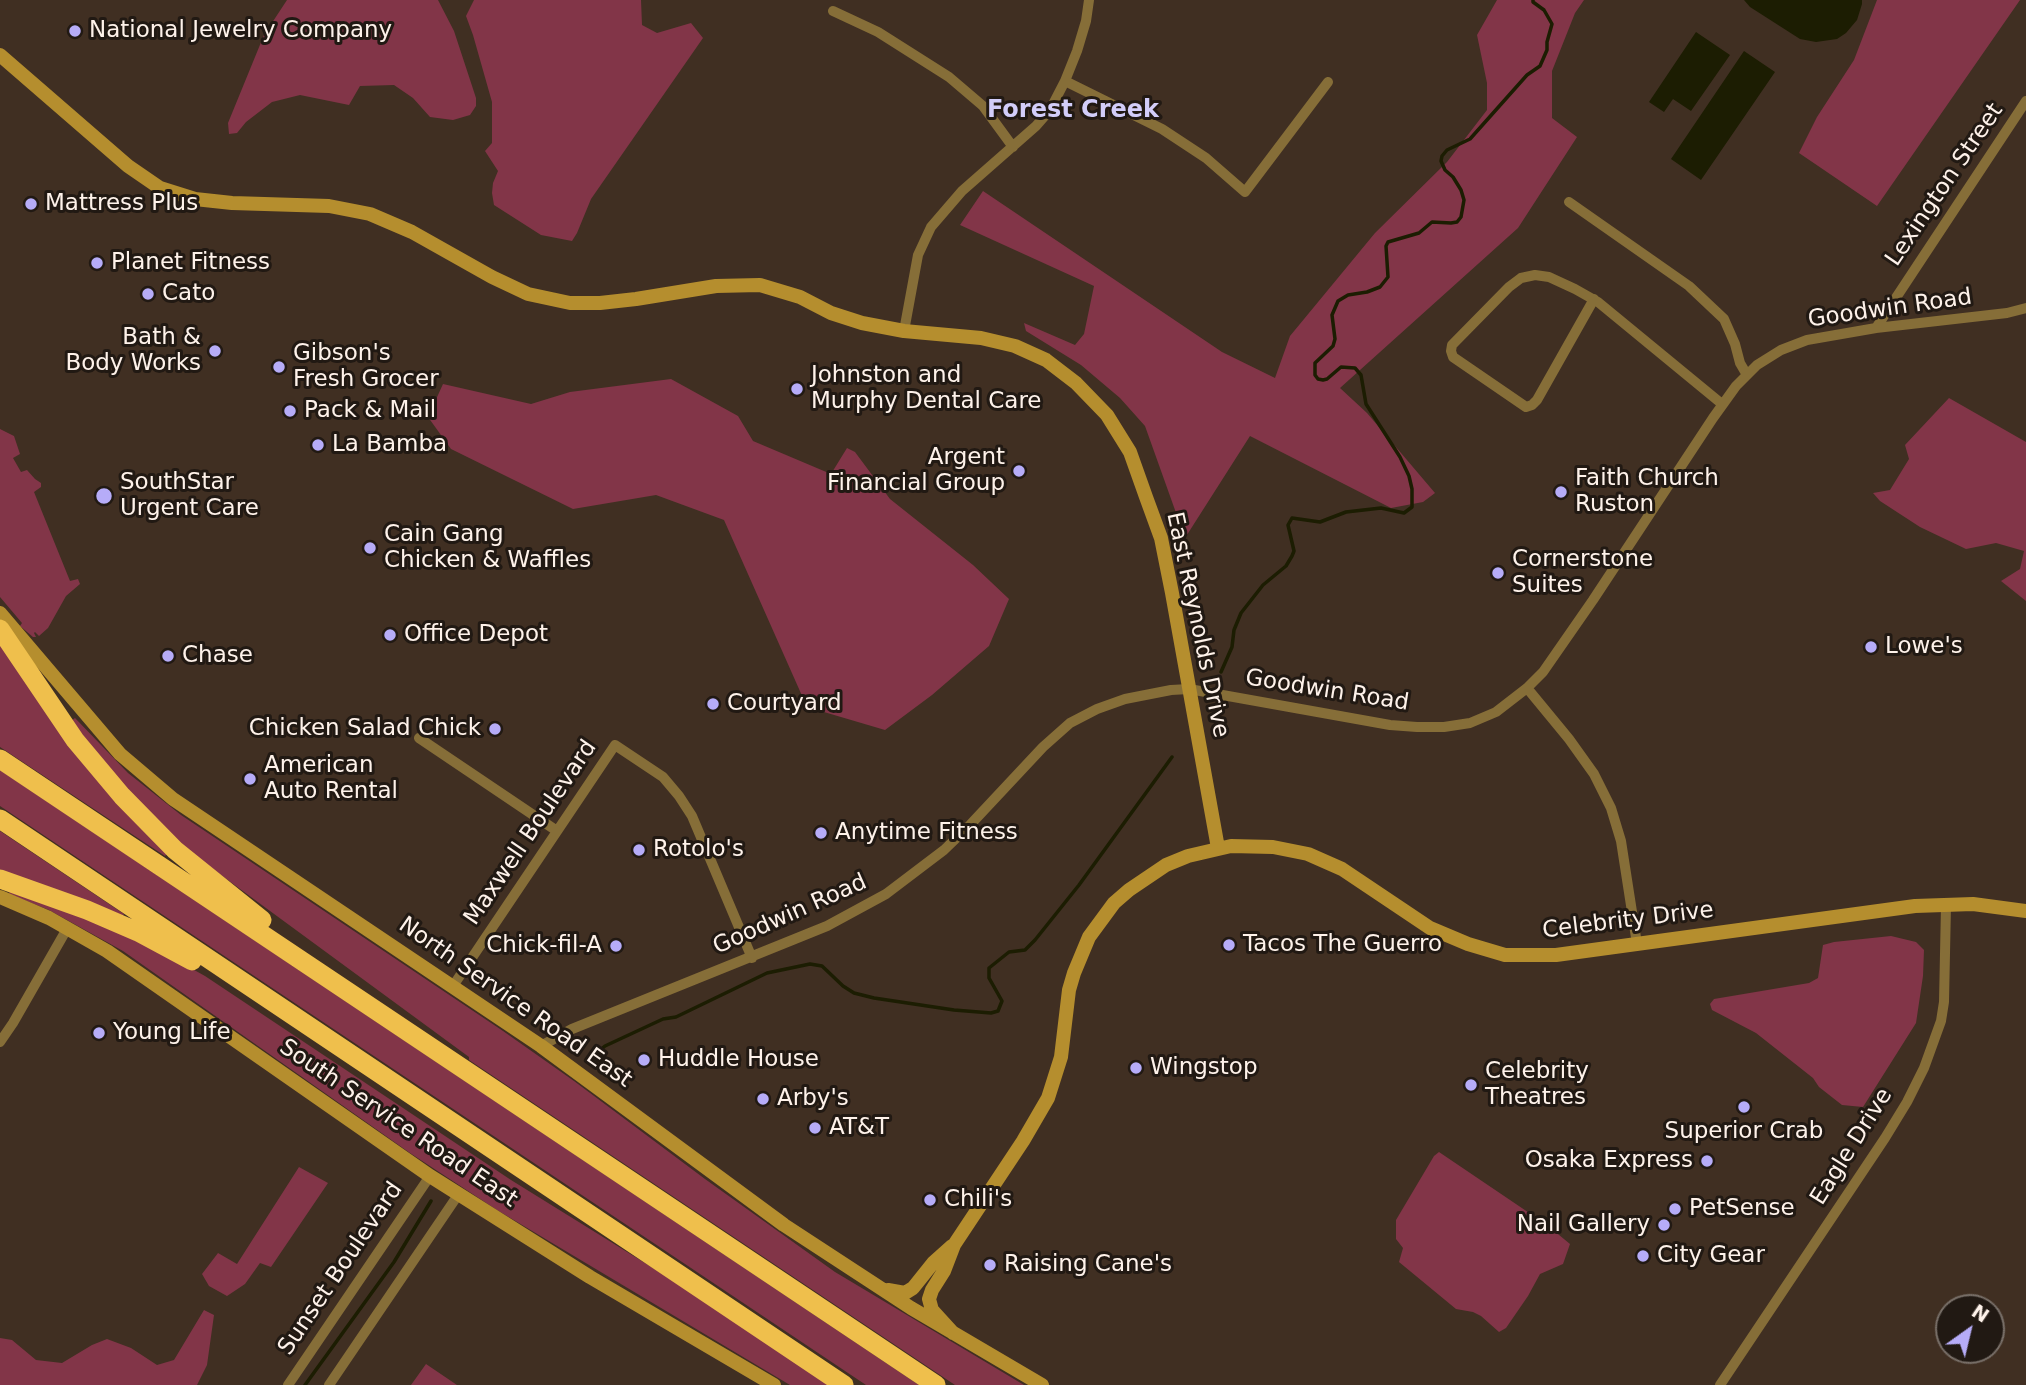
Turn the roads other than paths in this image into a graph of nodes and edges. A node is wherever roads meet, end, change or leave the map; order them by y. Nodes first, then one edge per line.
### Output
1 (1089, 0) edge
2 (833, 11) dead end
3 (0, 55) edge
4 (1066, 81) junction
5 (1328, 82) dead end
6 (2026, 101) edge
7 (1013, 147) junction
8 (1569, 202) dead end
9 (1594, 299) junction
10 (2026, 308) edge
11 (1876, 328) junction
12 (904, 331) junction
13 (1747, 375) junction
14 (1722, 404) junction
15 (0, 613) edge
16 (0, 629) edge
17 (1527, 688) junction
18 (1189, 690) junction
19 (419, 738) dead end
20 (0, 759) edge
21 (0, 819) edge
22 (557, 831) junction
23 (1218, 848) junction
24 (0, 879) edge
25 (0, 897) edge
26 (1946, 905) junction
27 (2026, 911) edge
28 (68, 927) junction
29 (1637, 944) junction
30 (752, 957) junction
31 (453, 986) junction
32 (367, 1004) junction
33 (296, 1017) junction
34 (0, 1042) edge
35 (541, 1046) junction
36 (430, 1177) junction
37 (458, 1195) junction
38 (954, 1245) junction
39 (874, 1284) junction
40 (953, 1333) junction
41 (288, 1385) edge
42 (329, 1385) edge
43 (774, 1385) edge
44 (844, 1385) edge
45 (936, 1385) edge
46 (1042, 1385) edge
47 (1720, 1385) edge

1 - 4 street
2 - 7 street
3 - 12 street, East Reynolds Drive
4 - 5 street
4 - 7 street
6 - 11 street, Lexington Street
7 - 12 street
8 - 13 street
9 - 9 street
9 - 14 street
10 - 11 street, Goodwin Road
11 - 13 street, Goodwin Road
12 - 18 street, East Reynolds Drive
13 - 14 street, Goodwin Road
14 - 17 street, Goodwin Road
15 - 31 street, North Service Road East
16 - 32 highway
17 - 18 street, Goodwin Road
17 - 29 street
18 - 23 street, East Reynolds Drive
18 - 30 street, Goodwin Road
19 - 22 street
20 - 32 highway
21 - 33 highway
22 - 30 street, Maxwell Boulevard
22 - 31 street, Maxwell Boulevard
23 - 29 street, Celebrity Drive
23 - 38 street, Celebrity Drive
24 - 33 highway
25 - 28 street, South Service Road East
26 - 27 street, Celebrity Drive
26 - 29 street, Celebrity Drive
26 - 47 street, Eagle Drive
28 - 34 street
28 - 36 street, South Service Road East
30 - 35 street, Goodwin Road
31 - 35 street, North Service Road East
32 - 45 highway
33 - 44 highway
35 - 39 street, North Service Road East
36 - 37 street, South Service Road East
36 - 41 street, Sunset Boulevard
37 - 42 street
37 - 43 street, South Service Road East
38 - 39 street
38 - 40 street
39 - 40 street, North Service Road East
40 - 46 street, North Service Road East

